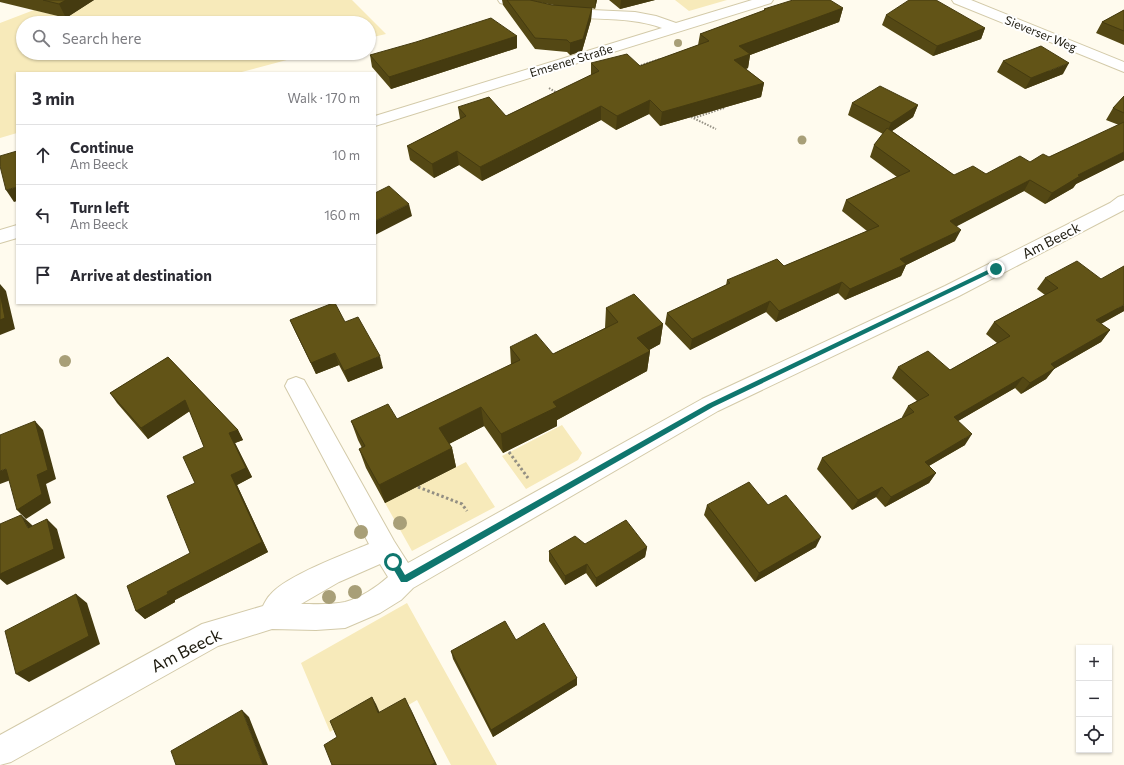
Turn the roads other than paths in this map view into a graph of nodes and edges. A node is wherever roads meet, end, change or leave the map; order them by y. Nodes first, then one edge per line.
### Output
1 (504, 0) edge
2 (766, 0) edge
3 (959, 0) edge
4 (991, 0) edge
5 (978, 8) junction
6 (676, 28) junction
7 (1124, 66) edge
8 (376, 121) edge
9 (1124, 201) edge
10 (16, 231) edge
11 (0, 237) edge
12 (296, 386) dead end
13 (385, 549) junction
14 (404, 580) junction
15 (272, 616) junction
16 (0, 751) edge

1 - 6 street
2 - 6 street, Emsener Straße
3 - 5 street, Sieverser Weg
4 - 5 street
5 - 7 street, Sieverser Weg
6 - 8 street, Emsener Straße
9 - 14 street, Am Beeck
10 - 11 street
12 - 13 street
13 - 14 street
13 - 15 street
14 - 15 street, Am Beeck
15 - 16 street, Am Beeck

